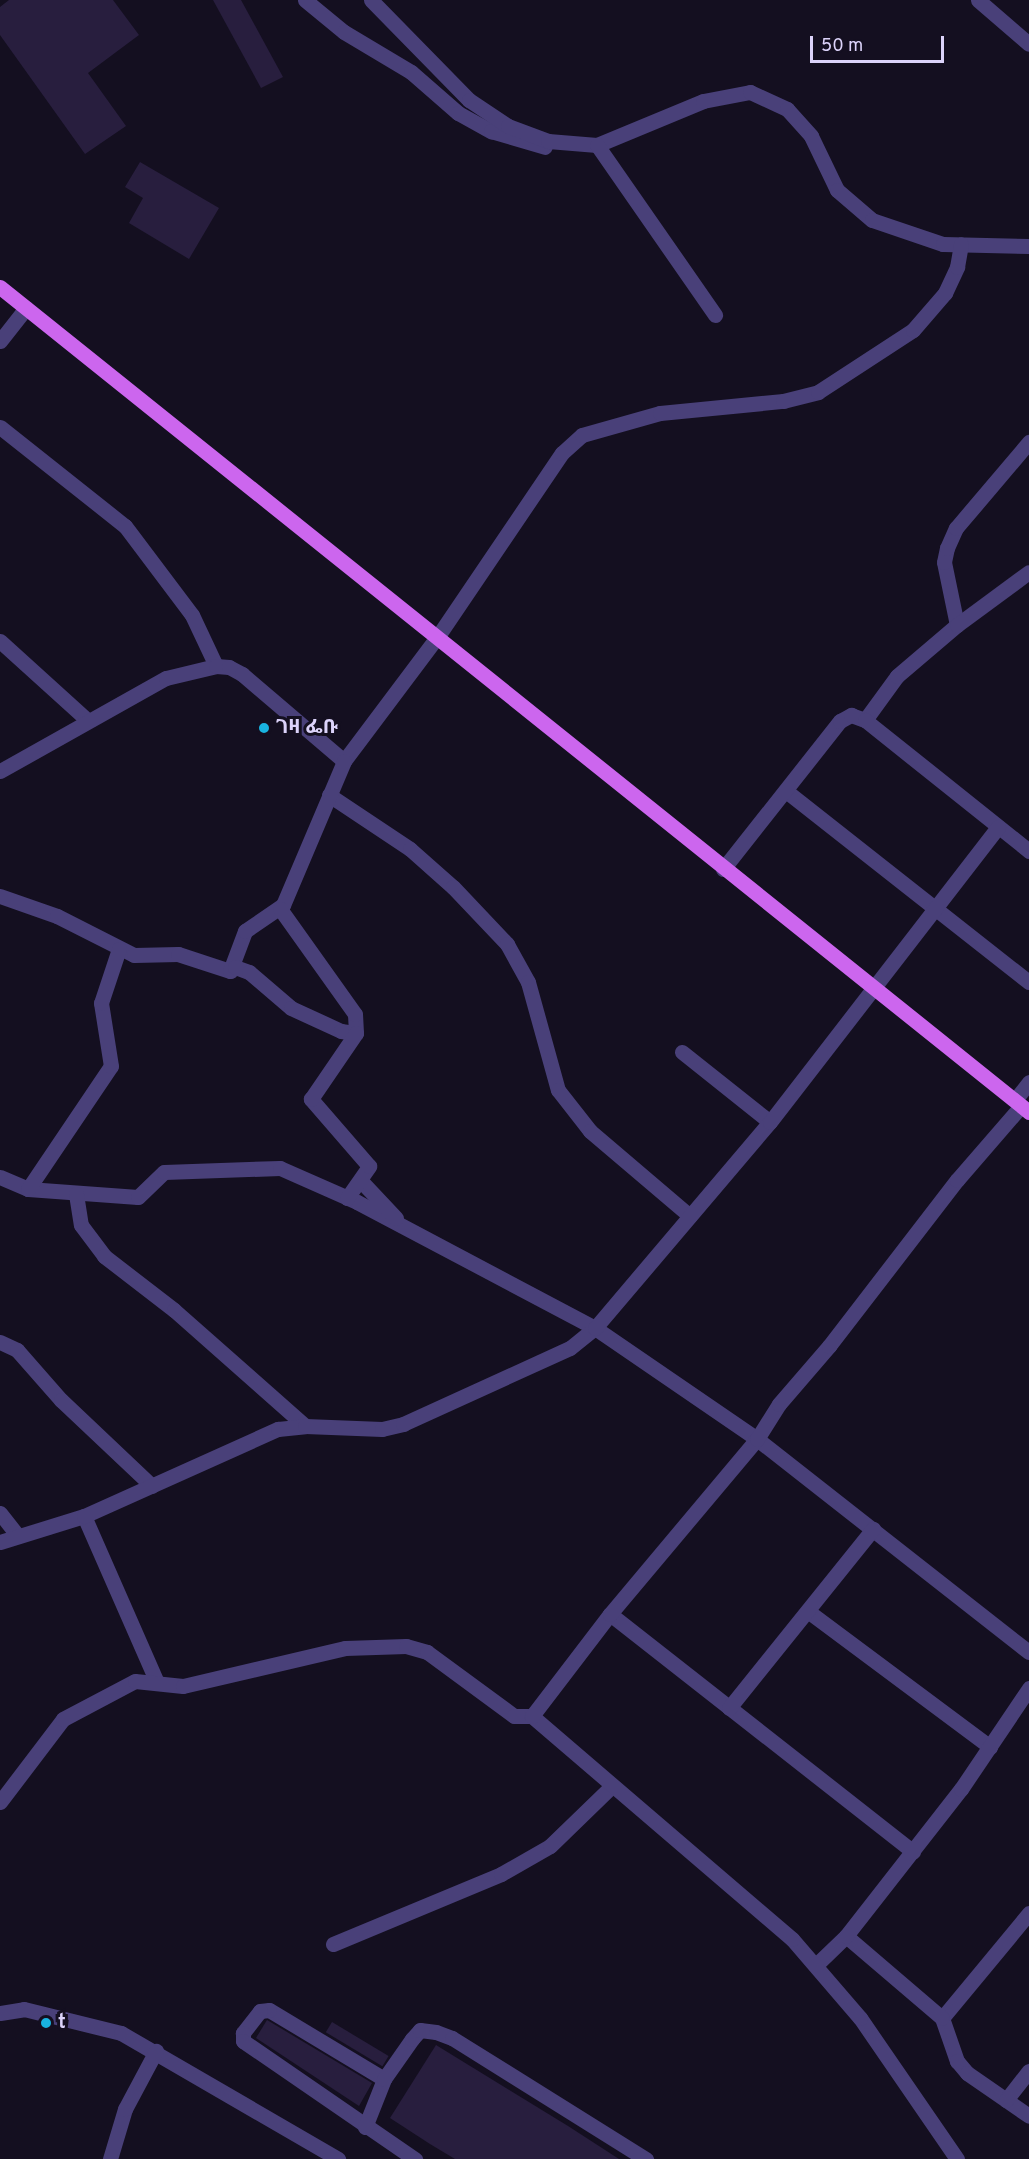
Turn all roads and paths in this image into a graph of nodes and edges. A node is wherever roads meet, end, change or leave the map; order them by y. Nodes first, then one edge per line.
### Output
1 (305, 0) edge
2 (371, 0) edge
3 (978, 0) edge
4 (1029, 44) edge
5 (597, 145) junction
6 (574, 146) junction
7 (961, 244) junction
8 (1029, 246) edge
9 (0, 287) edge
10 (26, 308) junction
11 (715, 315) dead end
12 (0, 341) edge
13 (0, 427) edge
14 (1029, 442) edge
15 (1029, 572) edge
16 (957, 625) junction
17 (438, 636) junction
18 (0, 641) edge
19 (216, 666) junction
20 (87, 720) junction
21 (865, 720) junction
22 (344, 760) junction
23 (0, 771) edge
24 (786, 791) junction
25 (329, 795) junction
26 (998, 827) junction
27 (1029, 851) edge
28 (723, 868) junction
29 (0, 896) edge
30 (280, 909) junction
31 (932, 909) junction
32 (120, 949) junction
33 (235, 966) junction
34 (1029, 982) edge
35 (871, 988) junction
36 (356, 1034) junction
37 (682, 1052) dead end
38 (1029, 1082) edge
39 (1022, 1106) edge
40 (770, 1122) junction
41 (0, 1176) edge
42 (361, 1181) junction
43 (28, 1189) junction
44 (76, 1194) junction
45 (347, 1198) junction
46 (690, 1216) junction
47 (405, 1227) junction
48 (595, 1328) junction
49 (0, 1342) edge
50 (305, 1426) junction
51 (757, 1438) junction
52 (152, 1486) junction
53 (0, 1513) edge
54 (84, 1516) junction
55 (873, 1529) junction
56 (18, 1536) junction
57 (0, 1542) edge
58 (809, 1612) junction
59 (610, 1614) junction
60 (1029, 1652) edge
61 (156, 1680) junction
62 (1029, 1688) edge
63 (729, 1708) junction
64 (532, 1716) junction
65 (990, 1747) junction
66 (612, 1786) junction
67 (0, 1802) edge
68 (913, 1852) junction
69 (1029, 1913) edge
70 (846, 1936) junction
71 (333, 1944) dead end
72 (816, 1965) junction
73 (0, 2013) edge
74 (942, 2018) junction
75 (156, 2051) junction
76 (1029, 2071) edge
77 (384, 2079) junction
78 (1006, 2100) junction
79 (1029, 2116) edge
80 (365, 2127) junction
81 (111, 2159) edge
82 (338, 2159) edge
83 (415, 2159) edge
84 (646, 2159) edge
85 (957, 2159) edge

1 - 6 street
2 - 6 street
3 - 4 street
5 - 6 street
5 - 7 street
5 - 11 street
7 - 8 street
7 - 17 street
9 - 10 main road
10 - 12 street
10 - 17 main road
13 - 19 street
14 - 16 street
15 - 16 street
16 - 21 street
17 - 22 street
17 - 28 main road
18 - 20 street
19 - 20 street
19 - 22 street
20 - 23 street
21 - 24 street
21 - 26 street
22 - 25 street
24 - 28 street
24 - 31 street
25 - 30 street
25 - 46 street
26 - 27 street
26 - 31 street
28 - 35 main road
29 - 32 street
30 - 33 street
30 - 36 street
31 - 34 street
31 - 35 street
32 - 33 street
32 - 43 street
33 - 36 street
35 - 39 main road
35 - 40 street
36 - 42 street
37 - 40 street
38 - 39 street
39 - 51 street
40 - 46 street
41 - 43 street
42 - 45 street
42 - 47 street
43 - 44 street
44 - 45 street
44 - 50 street
45 - 47 street
46 - 48 street
47 - 48 street
48 - 50 street
48 - 51 street
49 - 52 street
50 - 52 street
51 - 55 street
51 - 59 street
52 - 54 street
53 - 56 street
54 - 56 street
54 - 61 street
55 - 58 street
55 - 60 street
56 - 57 street
58 - 63 street
58 - 65 street
59 - 63 street
59 - 64 street
61 - 64 street
61 - 67 street
62 - 65 street
63 - 68 street
64 - 66 street
65 - 68 street
66 - 71 street
66 - 72 street
68 - 70 street
69 - 74 street
70 - 72 street
70 - 74 street
72 - 85 street
73 - 75 street
74 - 78 street
75 - 81 street
75 - 82 street
76 - 78 street
77 - 80 street
77 - 80 street
77 - 84 street
78 - 79 street
80 - 83 street

